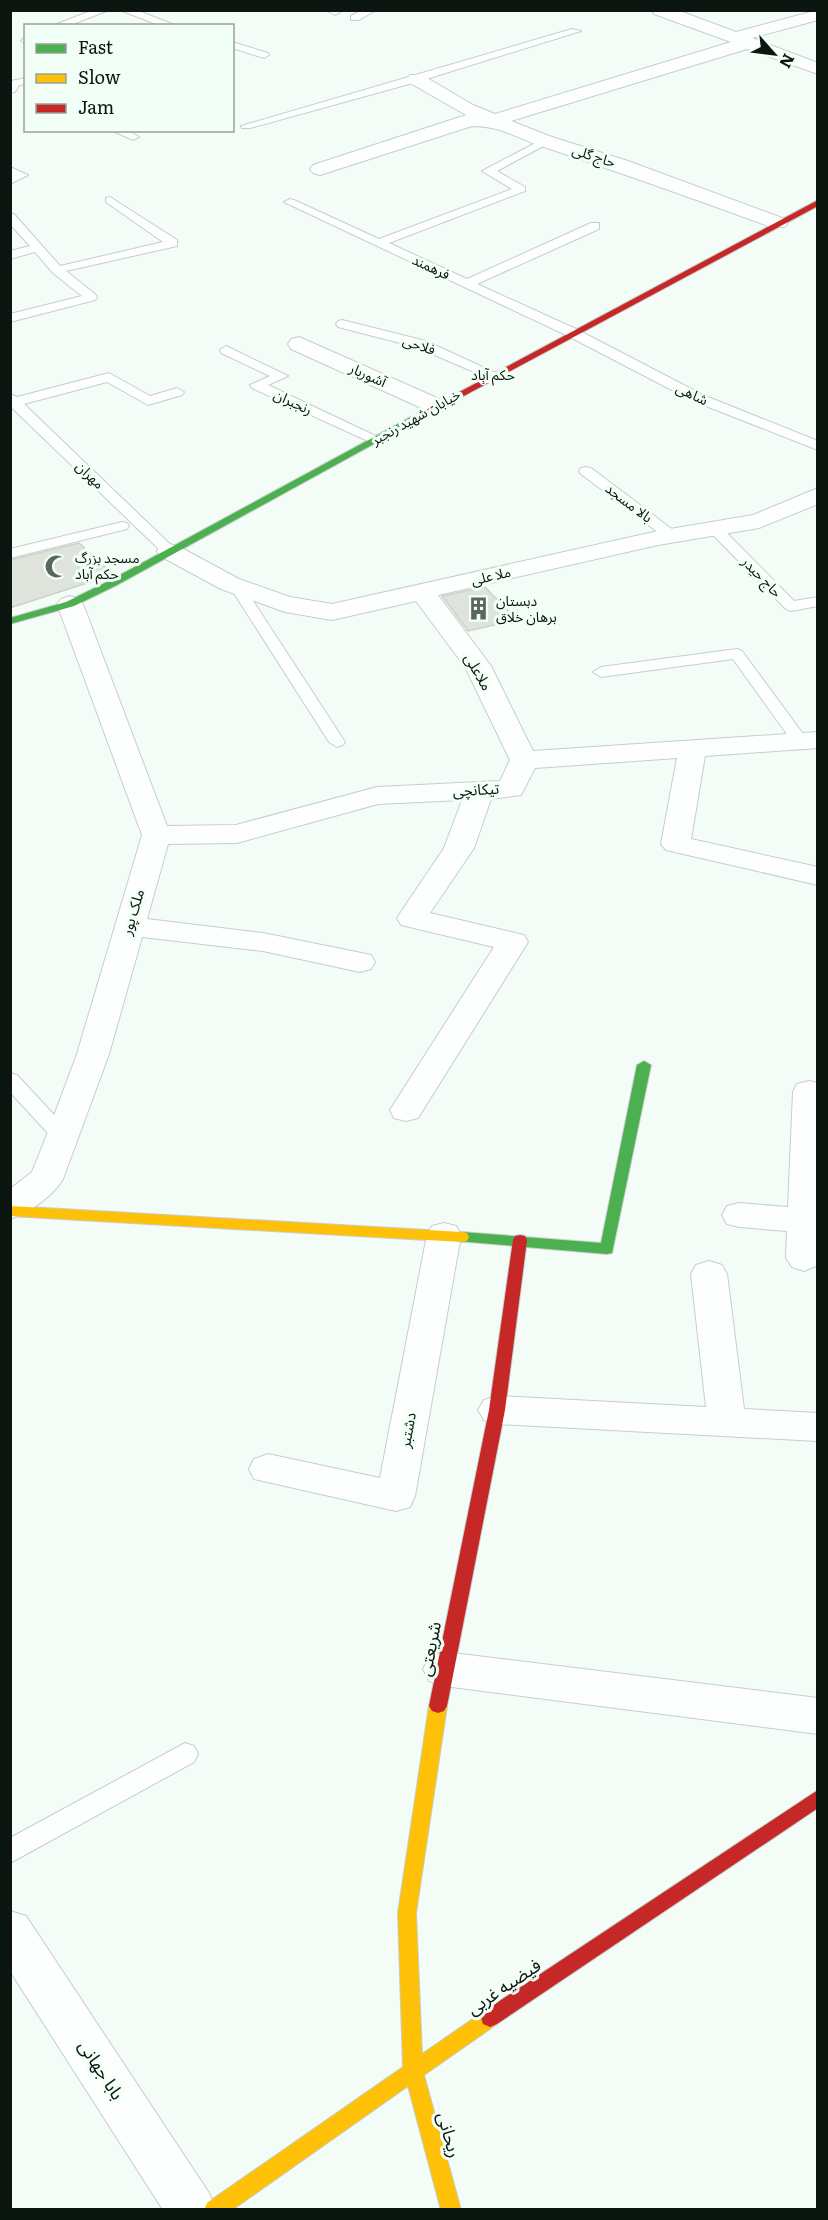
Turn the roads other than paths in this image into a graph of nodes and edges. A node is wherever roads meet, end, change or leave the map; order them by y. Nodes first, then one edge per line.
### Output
1 (104, 10) edge
2 (125, 10) edge
3 (371, 10) edge
4 (660, 10) edge
5 (818, 15) edge
6 (355, 18) dead end
7 (63, 24) edge
8 (166, 24) edge
9 (576, 31) dead end
10 (740, 40) junction
11 (234, 46) edge
12 (264, 55) dead end
13 (818, 69) edge
14 (416, 79) junction
15 (24, 81) edge
16 (11, 90) edge
17 (494, 120) junction
18 (246, 126) dead end
19 (121, 132) edge
20 (133, 137) dead end
21 (545, 141) junction
22 (320, 169) dead end
23 (10, 170) edge
24 (10, 181) edge
25 (110, 200) dead end
26 (290, 202) dead end
27 (818, 202) edge
28 (10, 216) edge
29 (778, 223) junction
30 (595, 226) dead end
31 (378, 243) junction
32 (38, 248) junction
33 (10, 255) edge
34 (57, 270) junction
35 (467, 284) junction
36 (10, 318) edge
37 (342, 324) dead end
38 (571, 332) junction
39 (299, 344) dead end
40 (226, 350) dead end
41 (493, 375) junction
42 (177, 392) dead end
43 (13, 400) edge
44 (436, 406) junction
45 (375, 439) junction
46 (818, 446) edge
47 (586, 471) dead end
48 (818, 495) edge
49 (122, 526) dead end
50 (715, 528) junction
51 (672, 536) junction
52 (169, 551) junction
53 (10, 554) edge
54 (237, 587) junction
55 (422, 591) junction
56 (818, 601) edge
57 (69, 604) junction
58 (10, 621) edge
59 (601, 672) dead end
60 (809, 741) edge
61 (337, 742) dead end
62 (693, 748) junction
63 (524, 760) junction
64 (480, 790) junction
65 (156, 835) junction
66 (818, 876) edge
67 (129, 926) junction
68 (360, 962) dead end
69 (644, 1065) dead end
70 (10, 1079) edge
71 (809, 1092) dead end
72 (406, 1110) dead end
73 (63, 1137) junction
74 (10, 1209) edge
75 (739, 1215) dead end
76 (811, 1220) edge
77 (444, 1235) junction
78 (520, 1240) junction
79 (804, 1258) dead end
80 (709, 1274) dead end
81 (497, 1410) junction
82 (727, 1422) junction
83 (818, 1427) edge
84 (268, 1469) dead end
85 (444, 1669) junction
86 (818, 1716) edge
87 (185, 1754) dead end
88 (818, 1798) edge
89 (10, 1852) edge
90 (10, 1931) edge
91 (413, 2069) junction
92 (192, 2210) edge
93 (214, 2210) edge
94 (451, 2210) edge

1 - 7 lane
2 - 8 lane
3 - 6 lane
4 - 10 street
5 - 10 street
9 - 14 lane
10 - 13 street
10 - 17 street
11 - 12 lane
14 - 17 street, حاج گلی
14 - 18 lane
15 - 16 lane
17 - 21 street, حاج گلی
17 - 22 street
19 - 20 lane
21 - 29 street, حاج گلی
21 - 31 lane
23 - 24 lane
25 - 34 lane
26 - 31 lane, فرهمند
27 - 29 street, خیابان شهید رنجبر
28 - 32 lane
29 - 38 street, خیابان شهید رنجبر
30 - 35 lane
31 - 35 lane, فرهمند
32 - 33 lane
32 - 34 lane
34 - 36 lane
35 - 38 lane, فرهمند
37 - 41 lane, فلاحی
38 - 41 street, خیابان شهید رنجبر
38 - 46 lane, شاهی
39 - 44 street, آشوربار
40 - 45 lane, رنجبران
41 - 44 street, خیابان شهید رنجبر
42 - 43 lane
43 - 52 lane, مهران
44 - 45 street, خیابان شهید رنجبر
45 - 52 street, خیابان شهید رنجبر
47 - 51 lane, بالا مسجد
48 - 50 street, ملا علی
49 - 53 lane
50 - 51 street, ملا علی
50 - 56 lane, حاج حیدر
51 - 55 street, ملا علی
52 - 54 street, ملا علی
52 - 57 street, خیابان شهید رنجبر
54 - 55 street, ملا علی
54 - 61 lane
55 - 63 street, ملاعلی
57 - 58 street, خیابان شهید رنجبر
57 - 65 street
59 - 60 lane
60 - 62 street
62 - 63 street
62 - 66 street
63 - 64 street, تیکانچی
64 - 65 street, تیکانچی
64 - 72 street
65 - 67 street, ملک پور
67 - 68 street
67 - 73 street, ملک پور
69 - 78 street
70 - 73 lane
71 - 76 street
73 - 74 street, ملک پور
74 - 77 street
75 - 76 street
76 - 79 street
77 - 78 street
77 - 84 street, دشتبر
78 - 81 street, شریعتی
80 - 82 street
81 - 82 street
81 - 85 street, شریعتی
82 - 83 street
85 - 86 street
85 - 91 street, شریعتی
87 - 89 lane
88 - 91 street, فیضیه غربی
90 - 92 street, بابا جهانی
91 - 93 street, فیضیه غربی
91 - 94 street, ریحانی

